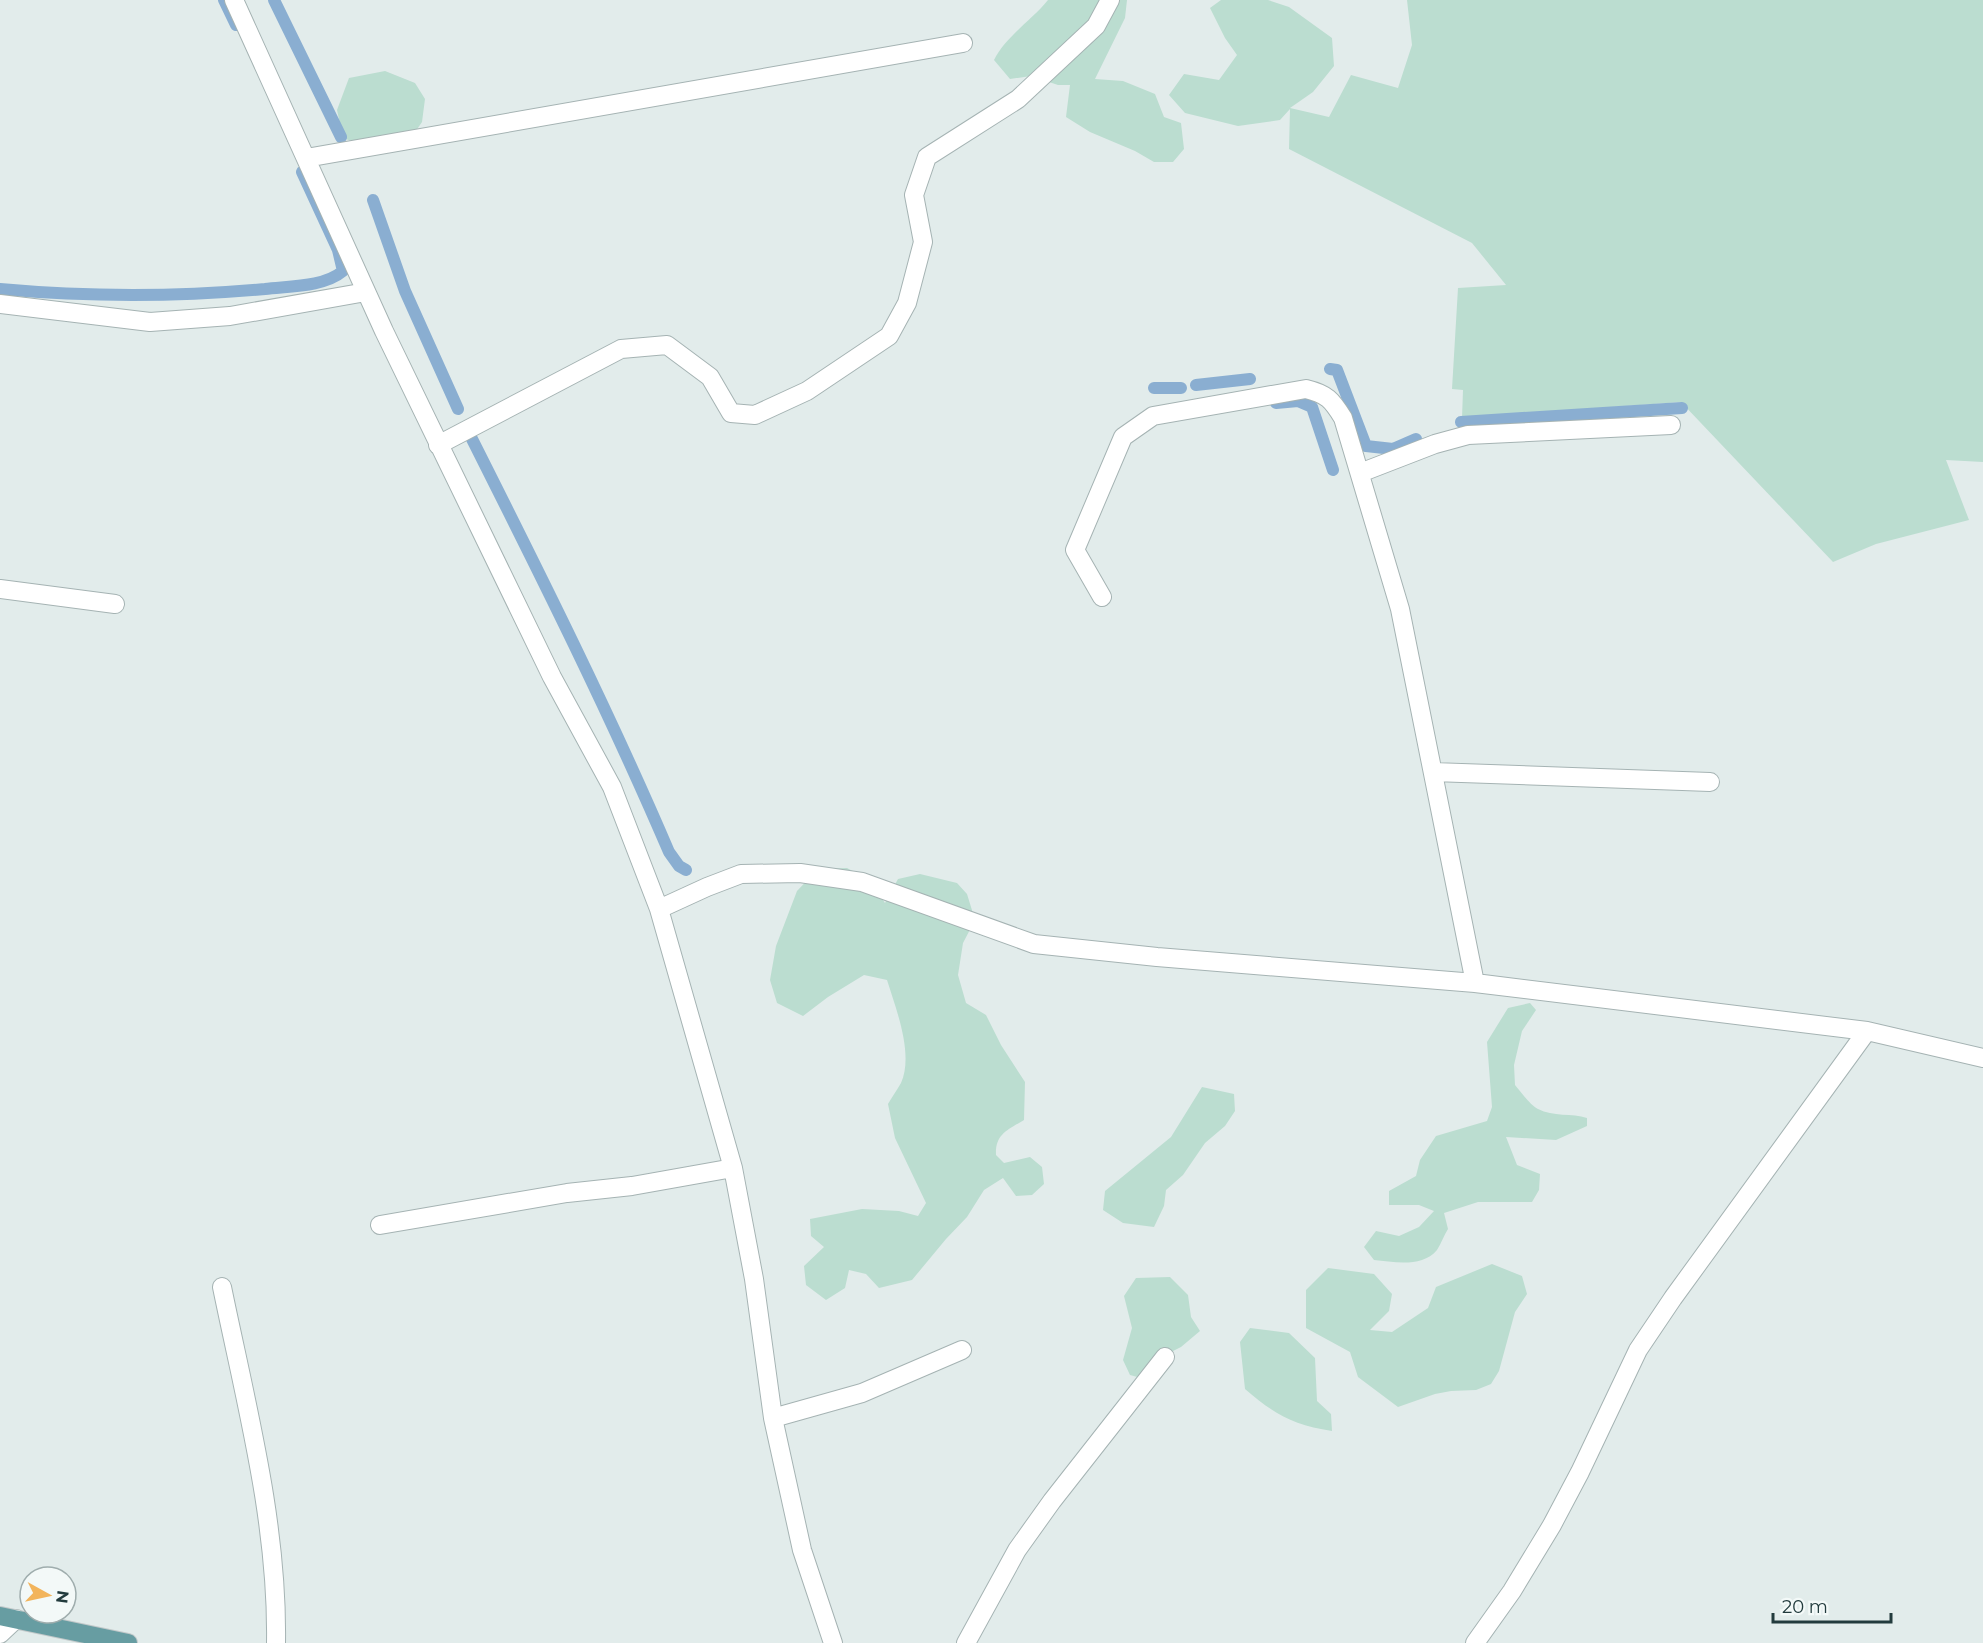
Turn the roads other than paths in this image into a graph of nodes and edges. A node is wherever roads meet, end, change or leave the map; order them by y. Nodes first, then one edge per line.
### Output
1 (234, 0) edge
2 (1110, 0) edge
3 (963, 43) dead end
4 (306, 158) junction
5 (366, 292) junction
6 (0, 304) edge
7 (1671, 425) dead end
8 (438, 445) junction
9 (1360, 473) junction
10 (0, 589) edge
11 (1102, 597) dead end
12 (115, 604) dead end
13 (1433, 772) junction
14 (1710, 782) dead end
15 (660, 909) junction
16 (1475, 983) junction
17 (1867, 1031) junction
18 (1983, 1058) edge
19 (733, 1168) junction
20 (380, 1225) dead end
21 (222, 1287) dead end
22 (962, 1350) dead end
23 (1165, 1357) dead end
24 (773, 1418) junction
25 (8, 1618) edge
26 (0, 1634) edge
27 (128, 1643) edge
28 (276, 1643) edge
29 (833, 1643) edge
30 (966, 1643) edge
31 (1475, 1643) edge

1 - 4 street
2 - 8 street
3 - 4 street
4 - 5 street
5 - 6 street
5 - 8 street
7 - 9 street
8 - 15 street
9 - 11 street
9 - 13 street
10 - 12 street
13 - 14 street
13 - 16 street
15 - 16 street
15 - 19 street
16 - 17 street
17 - 18 street
17 - 31 street
19 - 20 street
19 - 24 street
21 - 28 street
22 - 24 street
23 - 30 street
24 - 29 street
25 - 26 street
25 - 27 main road

